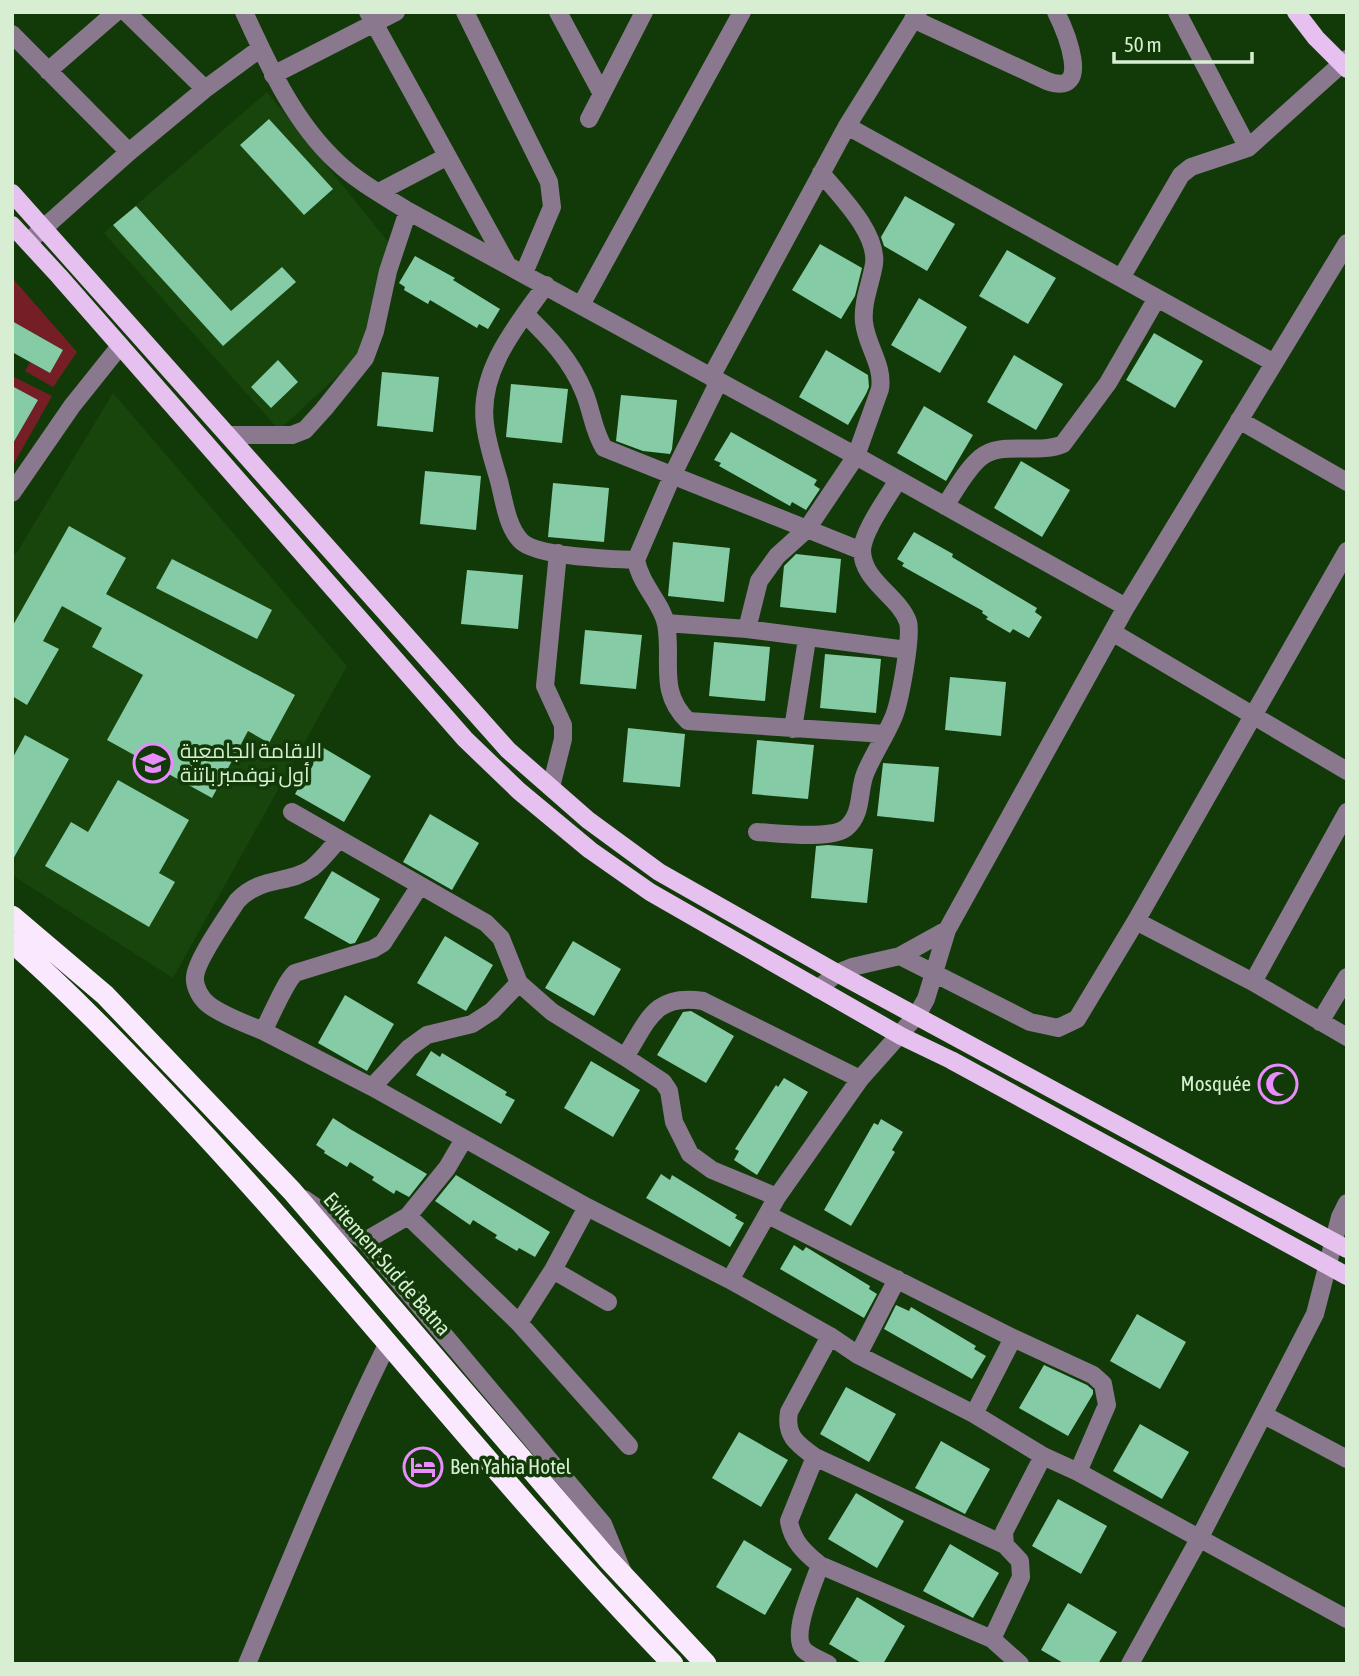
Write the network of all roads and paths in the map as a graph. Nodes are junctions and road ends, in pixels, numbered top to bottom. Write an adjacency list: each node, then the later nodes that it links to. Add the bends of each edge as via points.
1 (116, 12): 17 (street)
2 (126, 12): 19 (street)
3 (244, 12): 15 (street)
4 (396, 12): 13 (street)
5 (465, 12): 35 (street, via 549,182 552,207)
6 (558, 12): 20 (street)
7 (644, 12): 20 (street)
8 (742, 12): 39 (street)
9 (1056, 12): 12 (street, via 1065,29 1073,67 1073,76 1063,84 1047,81)
10 (1177, 12): 23 (street)
11 (1296, 12): 16 (main road)
12 (916, 16): 22 (street)
13 (371, 18): 18 (street); 25 (street)
14 (12, 34): 17 (street)
15 (261, 48): 18 (street); 19 (street)
16 (1345, 64): 23 (street)
17 (48, 71): 24 (street)
18 (273, 75): 27 (street, via 286,100 336,161)
19 (205, 89): 24 (street)
20 (602, 94): 21 (street)
21 (589, 119)
22 (847, 126): 26 (street); 36 (street)
23 (1248, 148): 36 (street, via 1191,167 1181,175)
24 (129, 152): 31 (street)
25 (446, 157): 27 (street); 34 (street)
26 (821, 173): 43 (street); 46 (street, via 867,232 875,261 864,325 881,379)
27 (379, 192): 29 (street)
28 (12, 193): 31 (main road)
29 (408, 211): 34 (street); 45 (street, via 365,358 305,430 292,435)
30 (12, 225): 32 (main road)
31 (44, 226): 32 (street); 45 (main road)
32 (28, 242): 41 (main road)
33 (1347, 243): 42 (street)
34 (507, 264): 35 (street)
35 (524, 273): 37 (street)
36 (1121, 278): 38 (street)
37 (546, 285): 39 (street); 40 (street)
38 (1157, 298): 42 (street); 51 (street, via 1108,383 1063,444 1052,449 987,452)
39 (581, 305): 43 (street)
40 (524, 314): 47 (street, via 570,363 604,448); 55 (street, via 486,384 485,424 514,529 521,541 533,548)
41 (121, 346): 50 (street); 83 (main road, via 465,739 519,791 650,892)
42 (1274, 363): 44 (street)
43 (715, 379): 46 (street); 47 (street)
44 (1239, 421): 49 (street); 57 (street)
45 (228, 435): 67 (main road, via 508,750)
46 (856, 456): 48 (street); 52 (street)
47 (673, 474): 52 (street); 56 (street)
48 (898, 480): 51 (street); 53 (street, via 867,533)
49 (1347, 482)
50 (15, 485)
51 (945, 506): 57 (street)
52 (807, 528): 53 (street); 59 (street, via 759,581)
53 (862, 551): 62 (street, via 877,584 902,610 910,632)
54 (1347, 551): 63 (street)
55 (558, 553): 56 (street); 67 (street, via 545,685 563,725 563,739)
56 (636, 560): 58 (street)
57 (1126, 607): 60 (street)
58 (666, 623): 59 (street); 64 (street, via 667,678 673,702 688,721)
59 (747, 629): 61 (street)
60 (1112, 632): 63 (street); 75 (street)
61 (807, 639): 62 (street); 64 (street)
62 (907, 650): 65 (street, via 897,705)
63 (1252, 716): 66 (street); 74 (street)
64 (793, 729): 65 (street)
65 (885, 734): 70 (street, via 864,777 856,817 844,830 823,834)
66 (1347, 771)
67 (551, 787): 78 (main road, via 659,872)
68 (292, 812): 71 (street)
69 (1347, 812): 81 (street)
70 (757, 832)
71 (339, 839): 72 (street); 86 (street, via 313,867 244,893 197,966 194,978 206,1003)
72 (419, 887): 82 (street, via 461,907 494,930); 86 (street, via 383,943 295,973)
73 (12, 916): 93 (highway, Evitement Sud de Batna, via 105,995)
74 (1136, 921): 79 (street, via 1077,1018 1065,1027 1030,1022); 81 (street)
75 (947, 930): 77 (street); 79 (street)
76 (12, 942): 110 (highway, via 88,1012 208,1138)
77 (900, 956): 78 (street); 79 (street)
78 (836, 973): 83 (street); 84 (main road)
79 (933, 975): 84 (street)
80 (1347, 977): 85 (street)
81 (1253, 982): 85 (street)
82 (519, 984): 89 (street, via 552,1012); 91 (street, via 492,1012 472,1024 427,1035)
83 (818, 989): 87 (main road)
84 (917, 1015): 87 (street); 100 (main road)
85 (1320, 1022): 88 (street)
86 (263, 1031): 91 (street)
87 (901, 1036): 90 (street); 101 (main road)
88 (1347, 1037)
89 (625, 1057): 90 (street, via 657,1009 674,999 689,999 703,1001); 94 (street, via 663,1082 674,1122 690,1154 712,1170)
90 (860, 1079): 94 (street)
91 (372, 1087): 92 (street)
92 (464, 1139): 96 (street); 98 (street)
93 (292, 1191): 99 (street); 122 (highway, Evitement Sud de Batna)
94 (777, 1197): 97 (street)
95 (1347, 1203): 100 (street, via 1340,1217)
96 (587, 1207): 102 (street); 105 (street)
97 (768, 1215): 104 (street); 105 (street)
98 (408, 1216): 99 (street); 107 (street)
99 (365, 1241): 122 (street, via 603,1524)
100 (1341, 1245): 101 (street)
101 (1329, 1267): 103 (main road); 113 (street, via 1315,1314)
102 (554, 1270): 106 (street); 107 (street)
103 (1347, 1276)
104 (897, 1279): 109 (street); 111 (street)
105 (730, 1280): 108 (street)
106 (608, 1302)
107 (519, 1323): 114 (street)
108 (831, 1336): 111 (street); 116 (street, via 789,1412 787,1424 797,1444)
109 (1013, 1338): 112 (street); 118 (street, via 1103,1384 1107,1405)
110 (388, 1343): 126 (street, via 313,1505); 127 (highway, via 567,1551)
111 (858, 1355): 112 (street)
112 (974, 1414): 115 (street)
113 (1264, 1415): 117 (street); 119 (street)
114 (629, 1446)
115 (1043, 1456): 118 (street); 120 (street, via 1004,1532)
116 (815, 1457): 120 (street); 121 (street, via 789,1521 802,1550)
117 (1347, 1459)
118 (1078, 1472): 119 (street)
119 (1199, 1539): 123 (street); 125 (street)
120 (1005, 1545): 124 (street, via 1020,1561 1021,1577)
121 (820, 1565): 124 (street); 129 (street, via 798,1630 804,1650)
122 (624, 1577): 128 (highway, Evitement Sud de Batna)
123 (1347, 1619)
124 (992, 1639): 130 (street)
125 (1131, 1663)
126 (247, 1664)
127 (673, 1664)
128 (706, 1664)
129 (828, 1664)
130 (1020, 1664)

